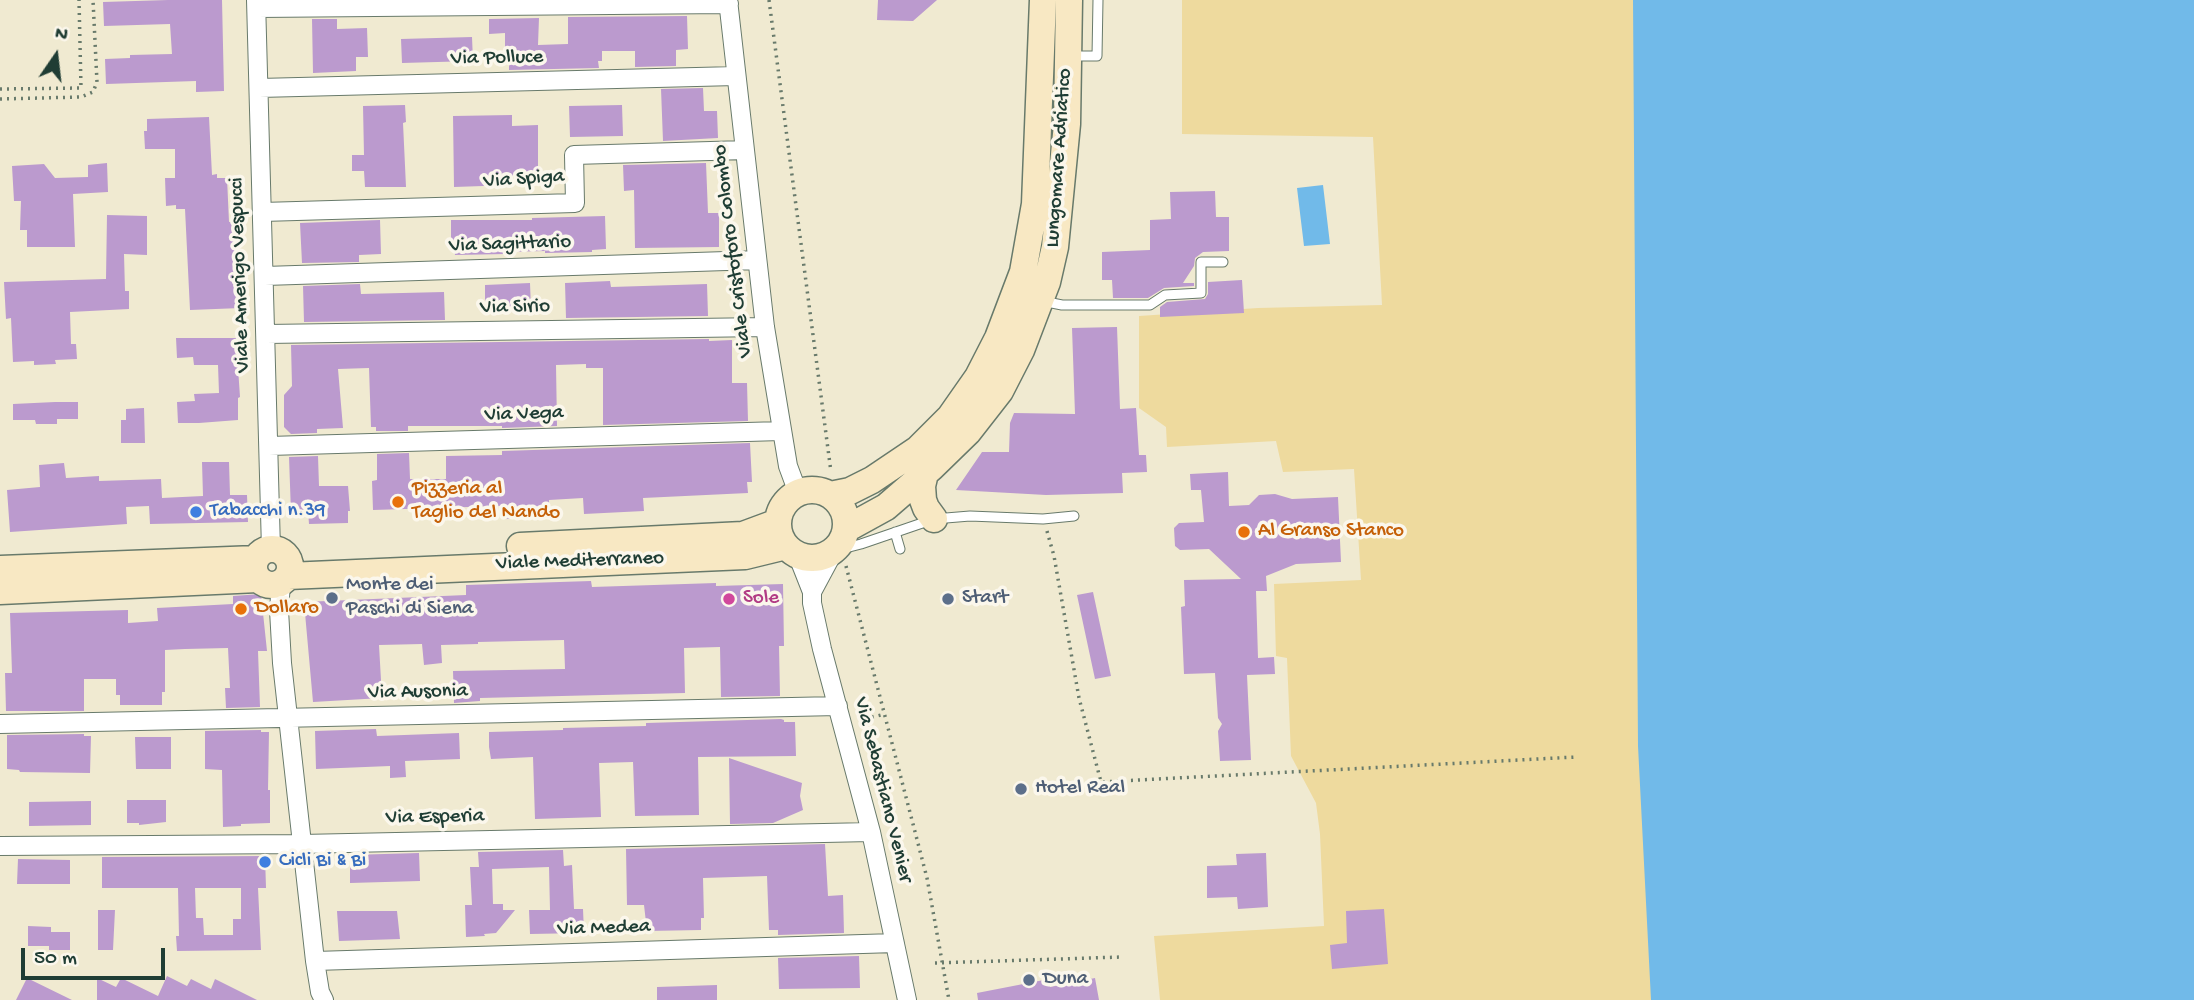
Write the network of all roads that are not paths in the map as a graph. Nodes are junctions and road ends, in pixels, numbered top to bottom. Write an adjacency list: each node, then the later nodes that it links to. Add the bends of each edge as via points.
1 (1043, 0): 21 (street, Lungomare Adriatico, via 1035,204 1023,272 998,338 950,417 918,449 872,480)
2 (1069, 0): 6 (street, Lungomare Adriatico)
3 (1098, 0): 6 (lane, via 1097,56)
4 (729, 2): 5 (street); 7 (street, Viale Cristoforo Colombo)
5 (257, 4): 8 (street, Viale Amerigo Vespucci)
6 (1068, 56): 14 (street, Lungomare Adriatico, via 1060,209)
7 (736, 76): 8 (street, Via Polluce); 9 (street, Viale Cristoforo Colombo)
8 (259, 88): 10 (street, Viale Amerigo Vespucci)
9 (745, 150): 10 (street, Via Spiga, via 574,155 575,203); 11 (street, Viale Cristoforo Colombo)
10 (262, 212): 13 (street, Viale Amerigo Vespucci)
11 (757, 260): 13 (street, Via Sagittario); 15 (street, Viale Cristoforo Colombo)
12 (1223, 262): 14 (lane, via 1201,262 1201,293 1165,295 1150,305)
13 (265, 276): 16 (street, Viale Amerigo Vespucci)
14 (1041, 301): 19 (street, Lungomare Adriatico, via 1000,391 968,432)
15 (765, 327): 16 (street, Via Sirio); 17 (street, Viale Cristoforo Colombo)
16 (266, 334): 18 (street, Viale Amerigo Vespucci)
17 (781, 431): 18 (street, Via Vega); 20 (street, Viale Cristoforo Colombo)
18 (268, 446): 29 (street, Viale Amerigo Vespucci)
19 (926, 473): 23 (street, via 923,500); 25 (street, Lungomare Adriatico)
20 (798, 493): 21 (street, via 808,490); 26 (street, via 784,505)
21 (830, 495): 25 (street, via 846,519)
22 (1074, 516): 23 (lane)
23 (933, 519): 24 (lane)
24 (895, 532): 25 (lane); 27 (lane)
25 (840, 540): 26 (street, via 816,558 806,558); 31 (street)
26 (787, 541): 29 (street, Viale Mediterraneo, via 743,535); 31 (street, Via Sebastiano Venier)
27 (900, 550)
28 (0, 569): 29 (street, Viale Mediterraneo)
29 (274, 575): 30 (street, Viale Mediterraneo); 33 (street, Viale Amerigo Vespucci)
30 (0, 591)
31 (811, 592): 32 (street, Via Sebastiano Venier)
32 (838, 706): 33 (street, Via Ausonia); 35 (street, Via Sebastiano Venier)
33 (288, 719): 34 (street, Via Ausonia); 36 (street, Viale Amerigo Vespucci)
34 (0, 724)
35 (871, 832): 36 (street, Via Esperia); 38 (street, Via Sebastiano Venier)
36 (301, 844): 37 (street, Via Esperia); 39 (street, Viale Amerigo Vespucci)
37 (0, 846)
38 (895, 943): 39 (street, Via Medea); 41 (street, Via Sebastiano Venier)
39 (315, 961): 40 (street, Viale Amerigo Vespucci)
40 (324, 1000)
41 (907, 1000)

